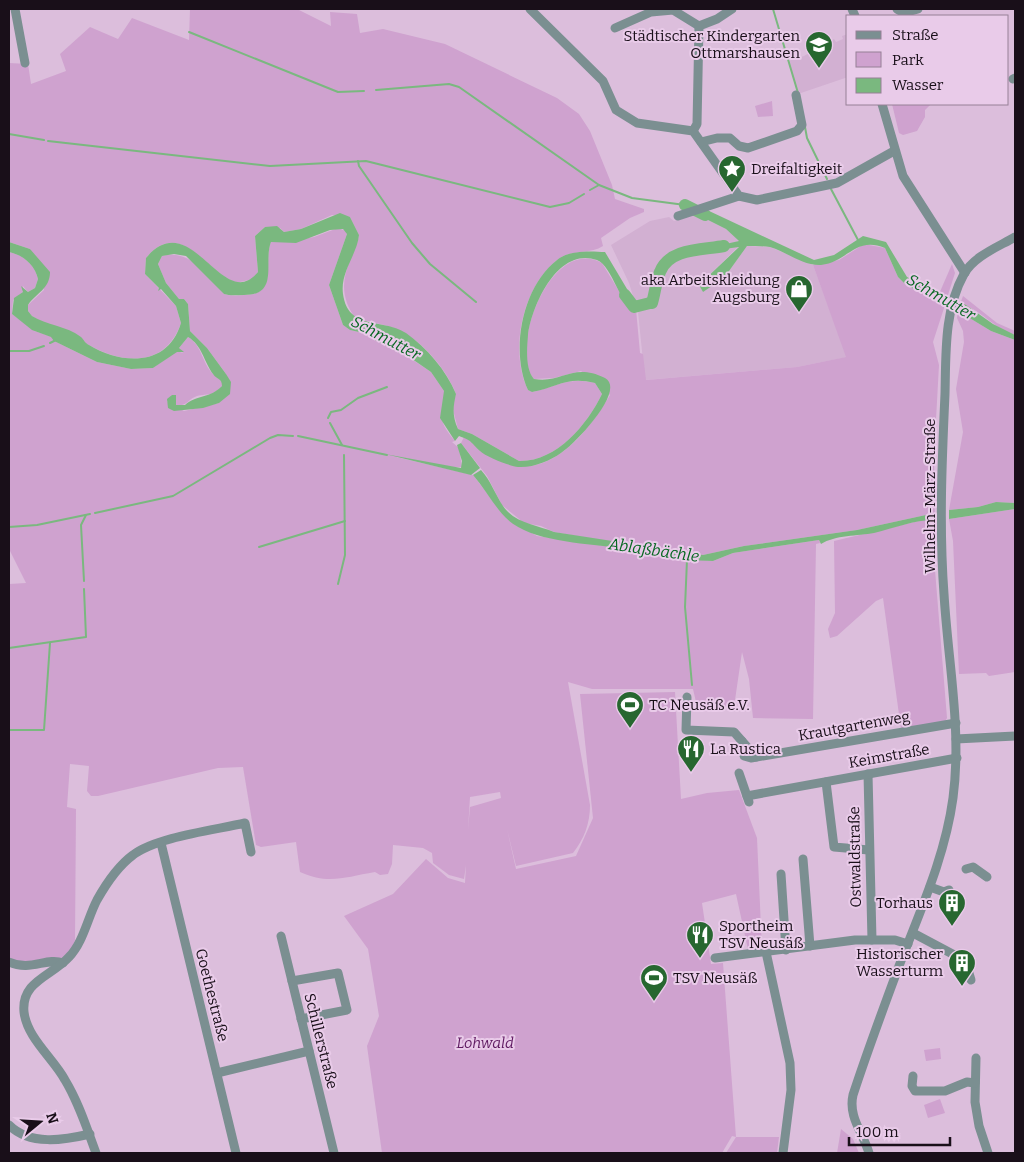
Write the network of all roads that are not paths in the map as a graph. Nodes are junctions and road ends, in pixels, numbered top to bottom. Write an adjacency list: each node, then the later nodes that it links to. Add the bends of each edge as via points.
1 (15, 9): 8 (street)
2 (530, 9): 11 (street, via 603,81 616,110 637,123)
3 (732, 9): 6 (street)
4 (897, 9): 5 (street, via 904,13)
5 (918, 9)
6 (699, 26): 7 (street, via 673,10 651,12); 11 (street, via 697,124)
7 (615, 28)
8 (25, 63)
9 (796, 95): 12 (street, via 802,126 797,131 748,148 739,146 730,138)
10 (882, 105): 13 (street)
11 (693, 131): 12 (street)
12 (701, 142): 14 (street)
13 (894, 151): 14 (street, via 837,183 757,200); 17 (street, via 911,191)
14 (739, 196): 15 (street)
15 (683, 214)
16 (1015, 237): 17 (street, via 982,256)
17 (965, 273): 19 (street, Wilhelm-März-Straße, via 956,294 947,342 941,530)
18 (687, 697): 19 (street, Krautgartenweg, via 686,730 737,734 756,757)
19 (956, 723): 21 (street, Wilhelm-März-Straße)
20 (1015, 736): 21 (street)
21 (956, 739): 22 (street, Wilhelm-März-Straße)
22 (956, 758): 24 (street, Keimstraße); 33 (street, Wilhelm-März-Straße, via 948,827)
23 (739, 773): 25 (street, Keimstraße, via 748,799)
24 (868, 774): 25 (street, Keimstraße); 27 (street, Ostwaldstraße)
25 (826, 782): 27 (street, via 834,848)
26 (161, 842): 28 (street, via 245,823); 44 (street, via 132,856 116,873 95,904 76,948); 50 (street, Goethestraße)
27 (869, 850): 37 (street, Ostwaldstraße)
28 (251, 852)
29 (803, 859): 39 (street)
30 (966, 869): 32 (street, via 973,867)
31 (781, 874): 40 (street)
32 (987, 877)
33 (930, 887): 34 (street, via 944,892); 35 (street, Wilhelm-März-Straße)
34 (949, 890)
35 (913, 932): 38 (street, Wilhelm-März-Straße); 45 (street, via 960,958 966,963)
36 (281, 936): 46 (street, Schillerstraße)
37 (872, 940): 38 (street, via 895,940); 39 (street)
38 (908, 944): 59 (street, Wilhelm-März-Straße, via 851,1103 853,1118)
39 (810, 946): 40 (street)
40 (786, 950): 41 (street)
41 (766, 952): 42 (street); 58 (street, via 790,1064 791,1090)
42 (715, 958)
43 (9, 962): 44 (street, via 22,967 57,961)
44 (63, 963): 54 (street, via 30,987 25,998 25,1016 34,1037 66,1081)
45 (971, 980)
46 (292, 981): 47 (street, Schillerstraße); 47 (street, via 338,973 347,1010)
47 (301, 1019): 48 (street, Schillerstraße)
48 (309, 1050): 50 (street); 57 (street, Schillerstraße)
49 (976, 1058): 52 (street)
50 (217, 1073): 56 (street, Goethestraße)
51 (912, 1076): 52 (street, via 915,1091 944,1091 967,1082)
52 (975, 1083): 60 (street, via 979,1126)
53 (9, 1125): 54 (street, via 23,1134 41,1139)
54 (90, 1134): 55 (street)
55 (96, 1153)
56 (236, 1153)
57 (334, 1153)
58 (783, 1153)
59 (869, 1153)
60 (988, 1153)

